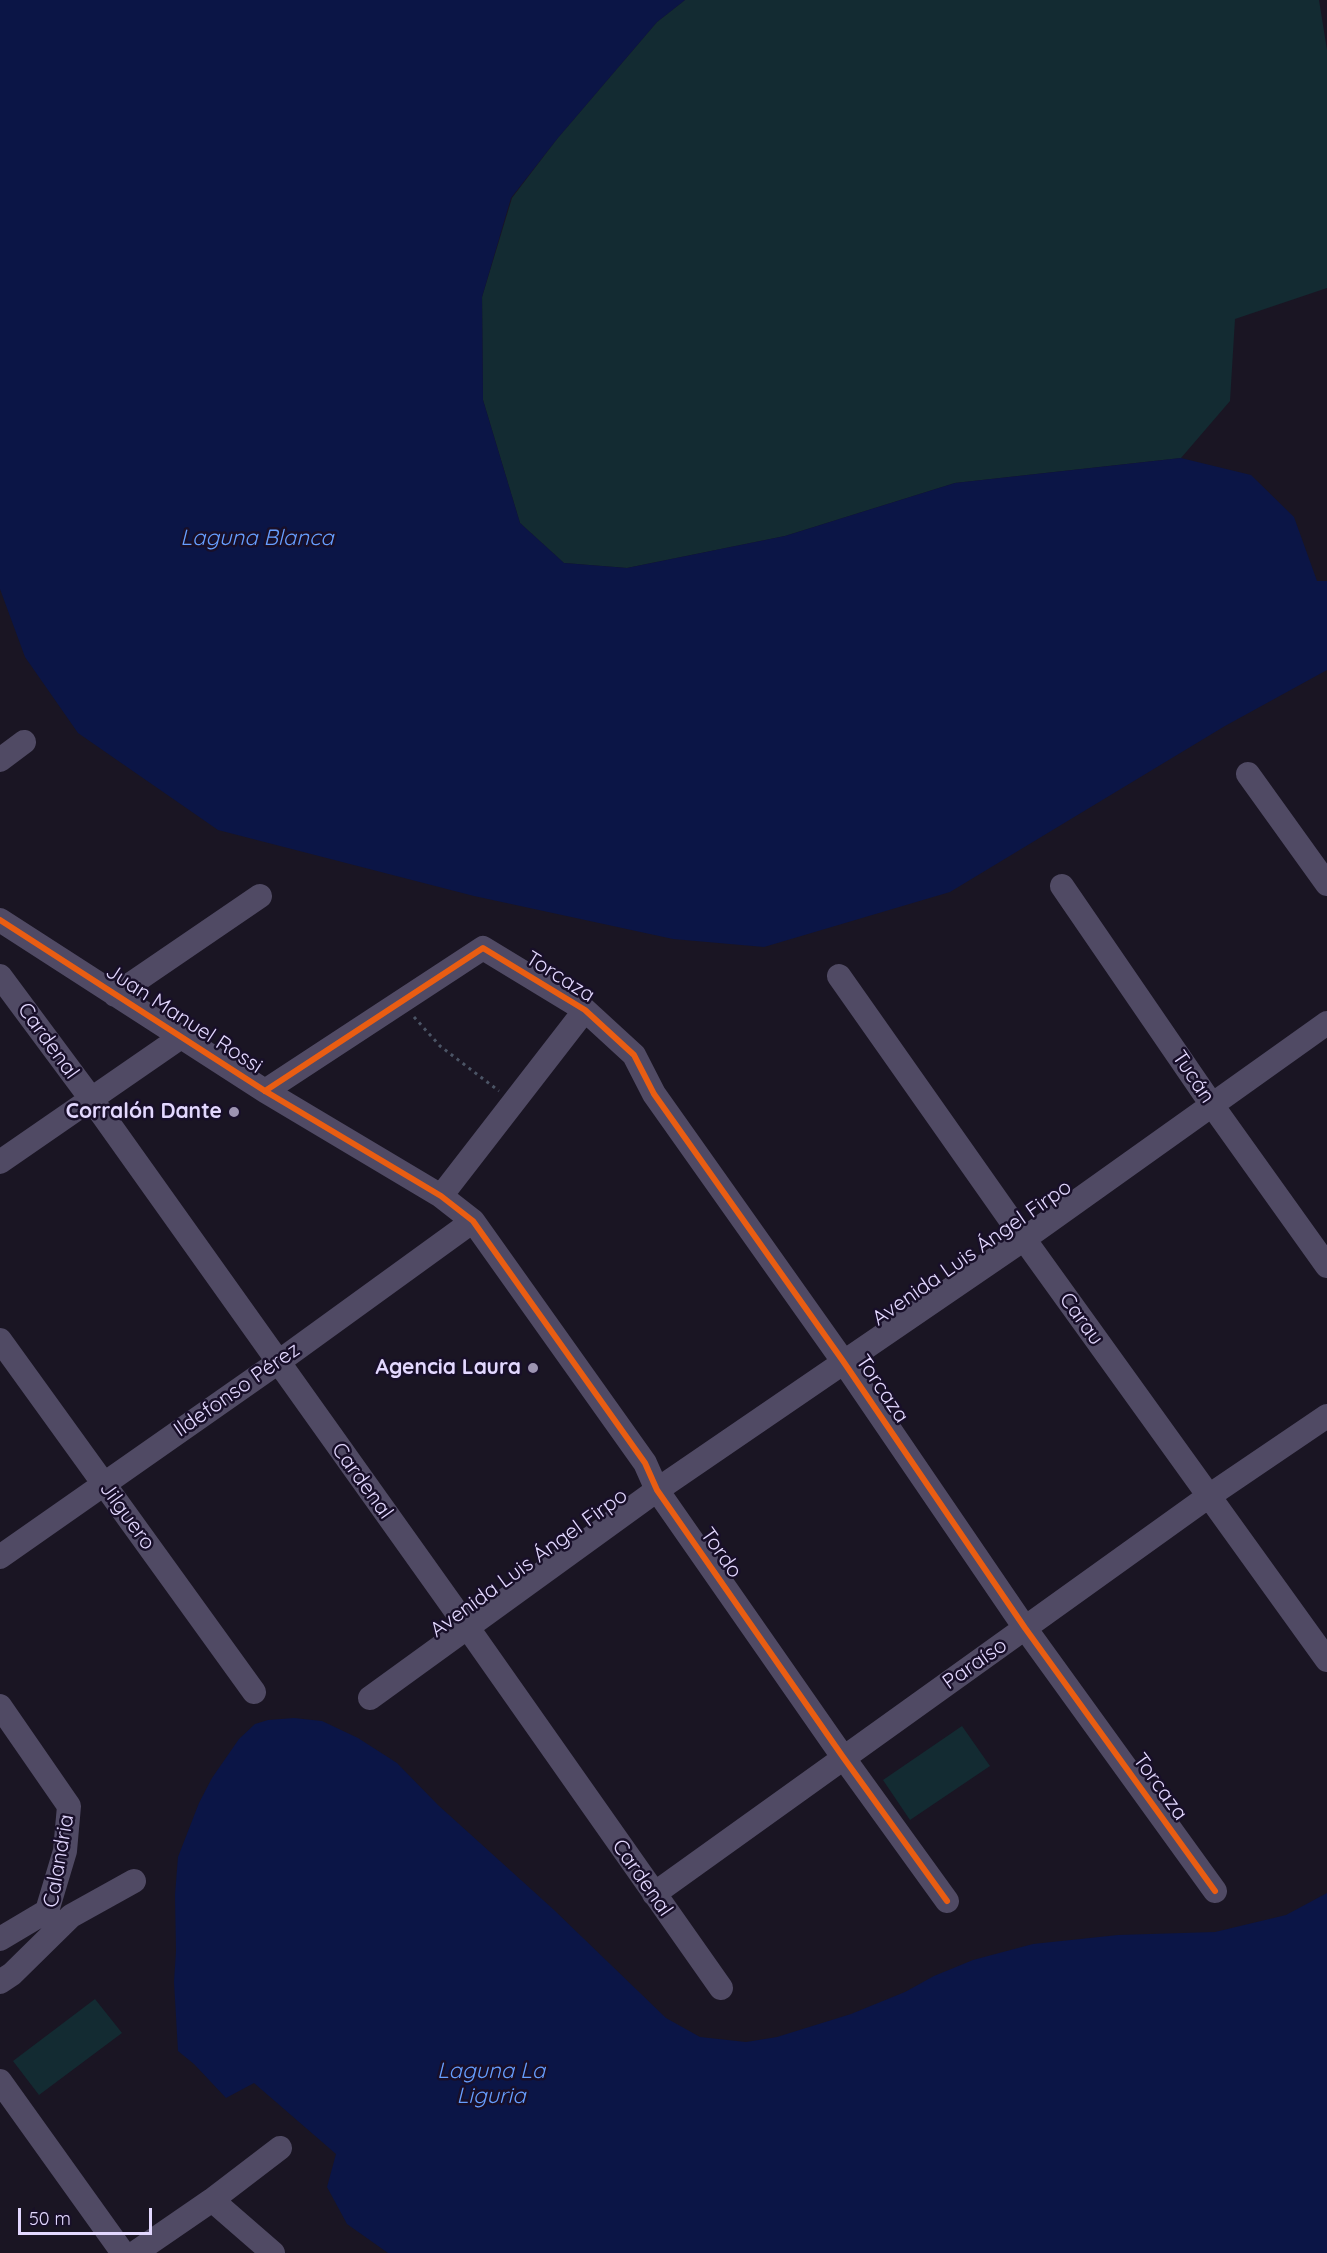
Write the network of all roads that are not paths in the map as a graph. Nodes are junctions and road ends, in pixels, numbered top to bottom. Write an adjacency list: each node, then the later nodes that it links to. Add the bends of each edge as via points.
1 (24, 742): 2 (street)
2 (0, 760)
3 (1248, 774): 4 (street)
4 (1327, 884)
5 (1062, 886): 16 (street, Tucán)
6 (260, 896): 10 (street)
7 (0, 920): 10 (street, Juan Manuel Rossi)
8 (0, 976): 15 (street, Cardenal)
9 (839, 976): 20 (street, Carau)
10 (116, 995): 13 (street, Juan Manuel Rossi)
11 (585, 1010): 14 (street, Torcaza, via 483,948); 18 (street); 23 (street, Torcaza, via 634,1055 654,1094)
12 (1327, 1023): 16 (street, Avenida Luis Ángel Firpo)
13 (181, 1037): 14 (street, Juan Manuel Rossi); 15 (street)
14 (265, 1091): 18 (street, Juan Manuel Rossi)
15 (92, 1100): 17 (street); 24 (street, Cardenal)
16 (1212, 1105): 20 (street, Avenida Luis Ángel Firpo); 21 (street, Tucán)
17 (0, 1162)
18 (441, 1196): 19 (street, Juan Manuel Rossi)
19 (472, 1221): 24 (street, Ildefonso Pérez); 27 (street, Tordo, via 645,1463)
20 (1024, 1239): 23 (street, Avenida Luis Ángel Firpo); 28 (street, Carau)
21 (1327, 1266)
22 (0, 1340): 26 (street, Jilguero)
23 (843, 1361): 27 (street, Avenida Luis Ángel Firpo); 31 (street, Torcaza)
24 (277, 1363): 26 (street, Ildefonso Pérez); 30 (street, Cardenal)
25 (1327, 1416): 28 (street, Paraíso)
26 (104, 1484): 29 (street, Ildefonso Pérez); 33 (street, Jilguero)
27 (657, 1490): 30 (street, Avenida Luis Ángel Firpo); 36 (street, Tordo)
28 (1209, 1496): 31 (street, Paraíso); 32 (street, Carau)
29 (0, 1557)
30 (468, 1628): 34 (street, Avenida Luis Ángel Firpo); 39 (street, Cardenal)
31 (1025, 1628): 36 (street, Paraíso); 38 (street, Torcaza)
32 (1327, 1660)
33 (254, 1692)
34 (370, 1698)
35 (0, 1706): 41 (street, Calandria, via 69,1806 65,1851)
36 (843, 1757): 39 (street, Paraíso); 40 (street, Tordo)
37 (134, 1881): 41 (street, via 71,1916)
38 (1215, 1891)
39 (654, 1894): 44 (street, Cardenal)
40 (947, 1901)
41 (51, 1920): 42 (street); 43 (street, via 12,1974)
42 (0, 1939)
43 (0, 1982)
44 (721, 1988)
45 (0, 2081): 48 (street)
46 (280, 2148): 47 (street)
47 (212, 2200): 49 (street); 50 (street)
48 (123, 2253)
49 (135, 2253)
50 (273, 2253)

